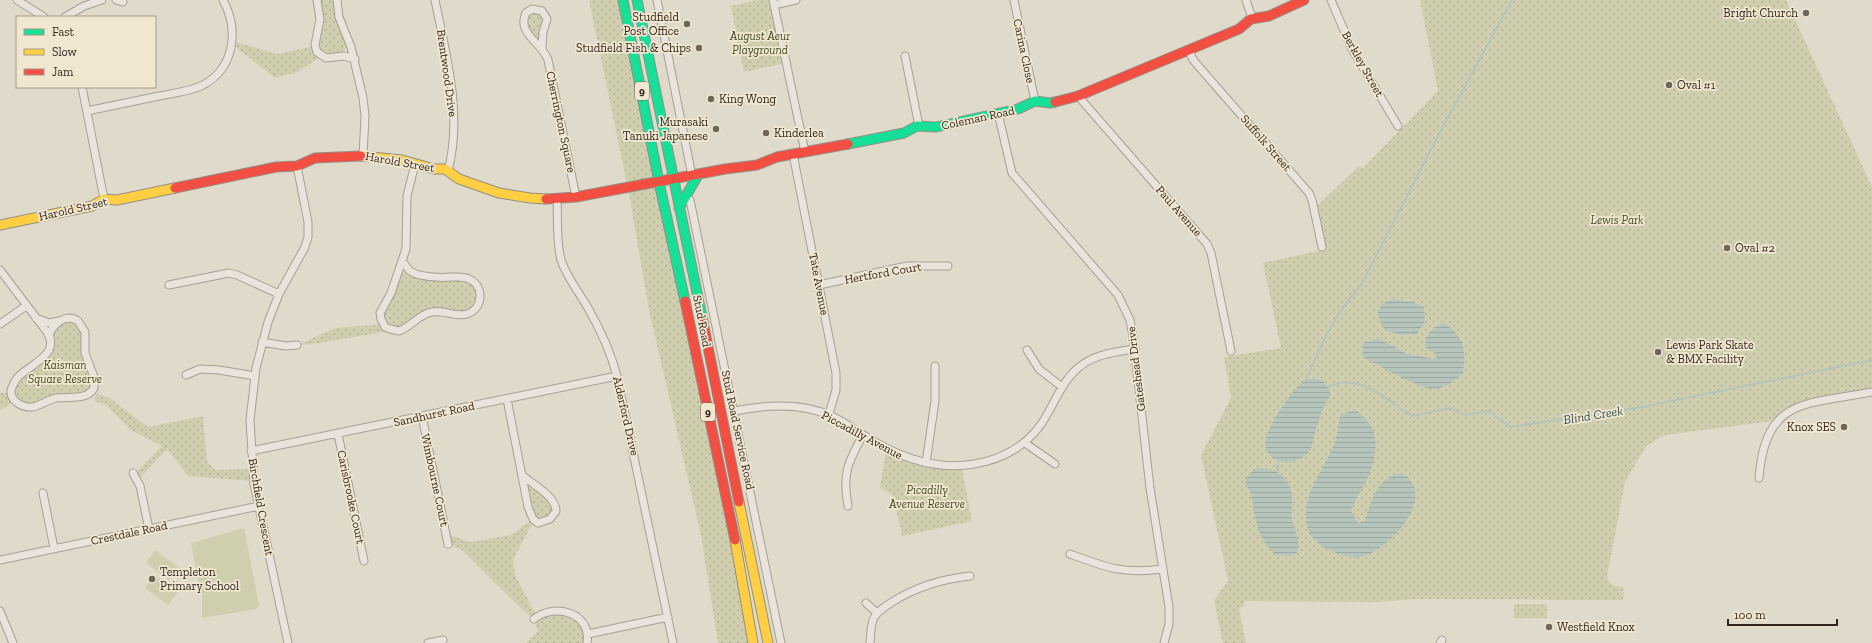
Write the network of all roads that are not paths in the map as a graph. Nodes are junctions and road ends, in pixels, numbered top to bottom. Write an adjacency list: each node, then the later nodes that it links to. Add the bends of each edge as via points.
1 (17, 0): 16 (street)
2 (102, 0): 17 (street)
3 (223, 0): 28 (street, via 232,22 233,38 228,60 211,79 186,91)
4 (317, 0): 22 (street, via 320,20 316,49 324,57)
5 (337, 0): 19 (street, via 338,17)
6 (435, 0): 37 (street, Brentwood Drive, via 453,106 454,144)
7 (623, 0): 40 (street, Stud Road / 9)
8 (637, 0): 39 (street, Stud Road / 9)
9 (657, 0): 38 (street)
10 (796, 0): 15 (street)
11 (1014, 0): 27 (street, Carina Close)
12 (1246, 0): 18 (street)
13 (1304, 0): 18 (street, Coleman Road, via 1269,16)
14 (1331, 0): 31 (street, Berkley Street, via 1352,48)
15 (773, 2): 32 (street)
16 (42, 16)
17 (67, 16)
18 (1252, 18): 21 (street, Coleman Road, via 1239,28)
19 (350, 43): 22 (street); 24 (street)
20 (542, 47): 20 (street, Cherrington Square, via 531,38 525,28 525,17 532,9 542,12 547,19); 41 (street, Cherrington Square, via 548,60)
21 (1188, 50): 26 (street, Coleman Road); 49 (street, Suffolk Street, via 1194,61 1309,193)
22 (339, 56): 24 (street)
23 (905, 56): 30 (street)
24 (355, 59): 34 (street, via 365,107)
25 (82, 88): 28 (street)
26 (1078, 96): 27 (street, Coleman Road, via 1050,103); 67 (street, Paul Avenue, via 1207,244)
27 (1035, 102): 29 (street, Coleman Road, via 1022,108)
28 (87, 111): 42 (street)
29 (998, 113): 30 (street, Coleman Road, via 936,127); 65 (street, Gateshead Drive, via 1012,173 1118,295 1130,320)
30 (919, 126): 32 (street, Coleman Road, via 907,132)
31 (1398, 126)
32 (805, 152): 33 (street, Coleman Road)
33 (793, 154): 38 (street, Coleman Road, via 757,165); 56 (street, Tate Avenue)
34 (363, 156): 35 (street, Harold Street); 36 (street, Harold Street, via 315,158)
35 (415, 164): 37 (street, Harold Street); 50 (street, via 407,196 407,240)
36 (297, 166): 42 (street, Harold Street, via 276,167 130,198); 57 (street, Birchfield Crescent, via 308,222 308,237)
37 (448, 171): 43 (street, Harold Street, via 459,179 493,191 530,198)
38 (695, 175): 39 (street, Coleman Road); 45 (street)
39 (674, 179): 40 (street, Coleman Road); 45 (street, Stud Road / 9)
40 (659, 182): 41 (street, Harold Street); 110 (street, Stud Road / 9, via 725,490)
41 (576, 197): 43 (street, Harold Street)
42 (104, 199): 48 (street, Harold Street, via 92,206)
43 (557, 199): 71 (street, Alderford Drive, via 562,262 598,327)
44 (690, 200): 46 (street, Stud Road Service Road)
45 (680, 208): 47 (street, Stud Road / 9)
46 (694, 217): 47 (street); 75 (street, Stud Road Service Road)
47 (682, 220): 111 (street, Stud Road / 9)
48 (0, 225)
49 (1322, 247)
50 (402, 261): 53 (street); 54 (street)
51 (948, 266): 56 (street, Hertford Court, via 907,266)
52 (0, 270): 58 (street)
53 (411, 272): 54 (street); 54 (street, via 434,277 469,278 478,287 479,303 465,315 444,311 433,312 420,317 403,330 390,329 383,324 380,313)
54 (395, 277)
55 (169, 285): 57 (street, via 229,273)
56 (819, 285): 76 (street, Tate Avenue, via 836,373 836,390)
57 (280, 294): 63 (street, Birchfield Crescent)
58 (26, 306): 59 (street); 61 (street)
59 (34, 317): 60 (street, via 46,322); 62 (street)
60 (59, 321): 62 (street, via 52,327); 62 (street, via 74,319 83,328 85,353 94,380 93,390 84,396 58,398 33,406 21,405 13,399 11,390 19,376 47,354 50,346)
61 (0, 324)
62 (49, 336)
63 (262, 342): 64 (street); 70 (street, Birchfield Crescent)
64 (297, 345)
65 (1135, 349): 72 (street, Piccadilly Avenue, via 1109,353 1091,360 1078,368); 96 (street, Gateshead Drive, via 1150,488)
66 (1026, 350): 72 (street, via 1040,369)
67 (1231, 351)
68 (935, 366): 82 (street, via 935,401)
69 (186, 375): 70 (street, via 200,369)
70 (255, 376): 81 (street, Birchfield Crescent, via 250,407)
71 (617, 376): 74 (street, Sandhurst Road); 101 (street, Alderford Drive)
72 (1062, 387): 80 (street, Piccadilly Avenue, via 1048,415)
73 (1872, 392): 86 (street, via 1808,403 1784,416 1764,442)
74 (507, 399): 77 (street, Sandhurst Road); 85 (street)
75 (734, 411): 76 (street, Piccadilly Avenue, via 777,406); 112 (street, Stud Road Service Road)
76 (829, 414): 79 (street, Piccadilly Avenue)
77 (422, 416): 78 (street, Sandhurst Road); 91 (street, Wimbourne Court)
78 (338, 434): 81 (street, Sandhurst Road); 95 (street, Carisbrooke Court)
79 (863, 435): 82 (street, Piccadilly Avenue, via 895,453); 89 (street, via 846,474 844,488)
80 (1025, 443): 82 (street, Piccadilly Avenue, via 1004,455 983,462 954,466); 83 (street)
81 (251, 451): 88 (street, Birchfield Crescent)
82 (926, 463)
83 (1056, 464)
84 (133, 473): 90 (street, via 140,486)
85 (522, 475): 85 (street, via 553,503 556,512 550,519 540,523 532,520)
86 (1759, 478)
87 (43, 493): 92 (street)
88 (259, 506): 90 (street, Crestdale Road); 106 (street, Birchfield Crescent)
89 (848, 506)
90 (149, 529): 92 (street, Crestdale Road)
91 (448, 544)
92 (54, 548): 94 (street, Crestdale Road)
93 (1070, 554): 96 (street, via 1116,570 1139,572)
94 (0, 560)
95 (364, 561)
96 (1163, 569): 114 (street, Gateshead Drive, via 1169,613)
97 (970, 576): 100 (street, via 943,580 921,587)
98 (866, 604): 100 (street)
99 (0, 611): 105 (street)
100 (877, 613): 113 (street, via 872,621)
101 (668, 617): 103 (street); 109 (street, Alderford Drive)
102 (534, 619): 103 (street, via 548,611 563,610 576,617)
103 (588, 634): 108 (street)
104 (443, 640): 107 (street)
105 (13, 643)
106 (288, 643)
107 (428, 643)
108 (587, 643)
109 (673, 643)
110 (753, 643)
111 (768, 643)
112 (781, 643)
113 (870, 643)
114 (1164, 643)

